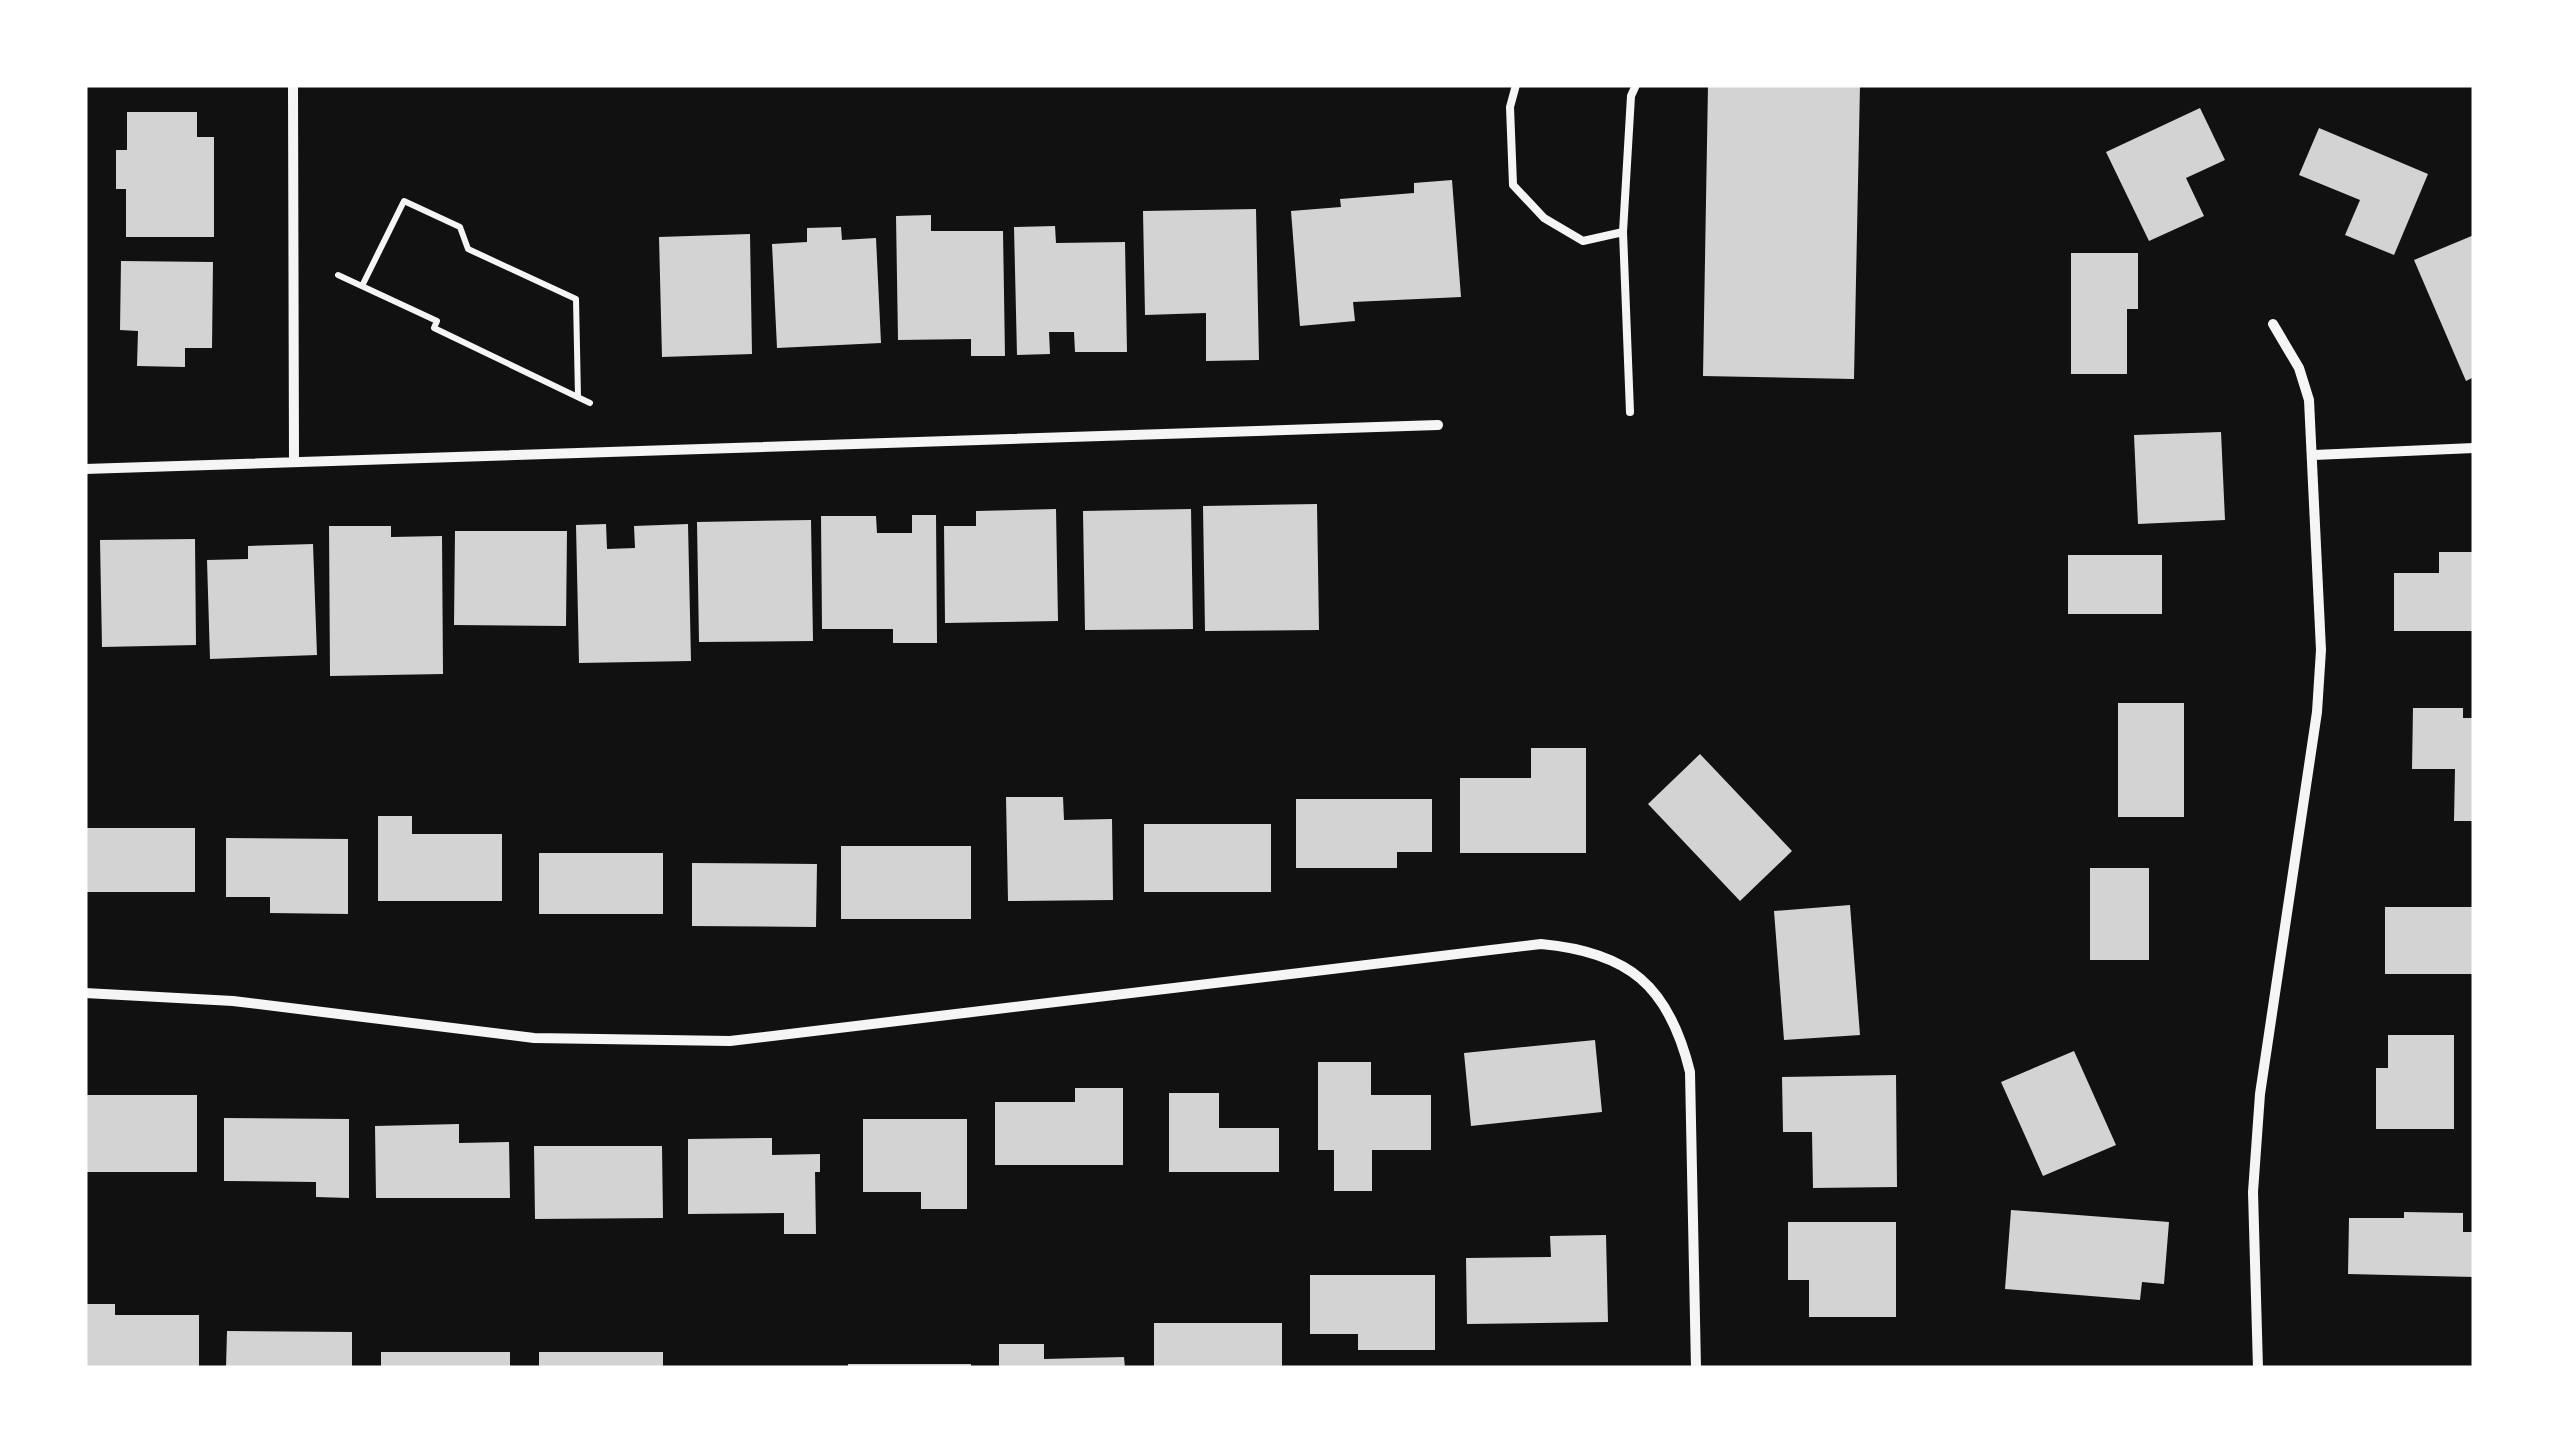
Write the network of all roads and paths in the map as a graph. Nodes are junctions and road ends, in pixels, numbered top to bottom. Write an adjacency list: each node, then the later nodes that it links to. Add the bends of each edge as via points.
1 (294, 85): 14 (street)
2 (1516, 85): 4 (lane, via 1510,107 1513,185 1544,218 1584,241)
3 (1636, 85): 4 (lane)
4 (1623, 232): 10 (lane)
5 (338, 275): 6 (path)
6 (362, 286): 8 (path); 8 (path, via 404,201 460,227 468,249 576,299)
7 (2273, 324): 13 (street, via 2304,384)
8 (578, 397): 9 (path)
9 (590, 403)
10 (1630, 412)
11 (1438, 425): 14 (street)
12 (2474, 448): 13 (street)
13 (2314, 455): 18 (street, via 2320,665 2260,1094 2253,1192)
14 (294, 462): 15 (street)
15 (85, 469)
16 (85, 992): 17 (street, via 233,1001 534,1038 730,1041 1541,944 1584,948 1624,964 1657,993 1680,1030 1690,1072)
17 (1696, 1368)
18 (2258, 1368)

